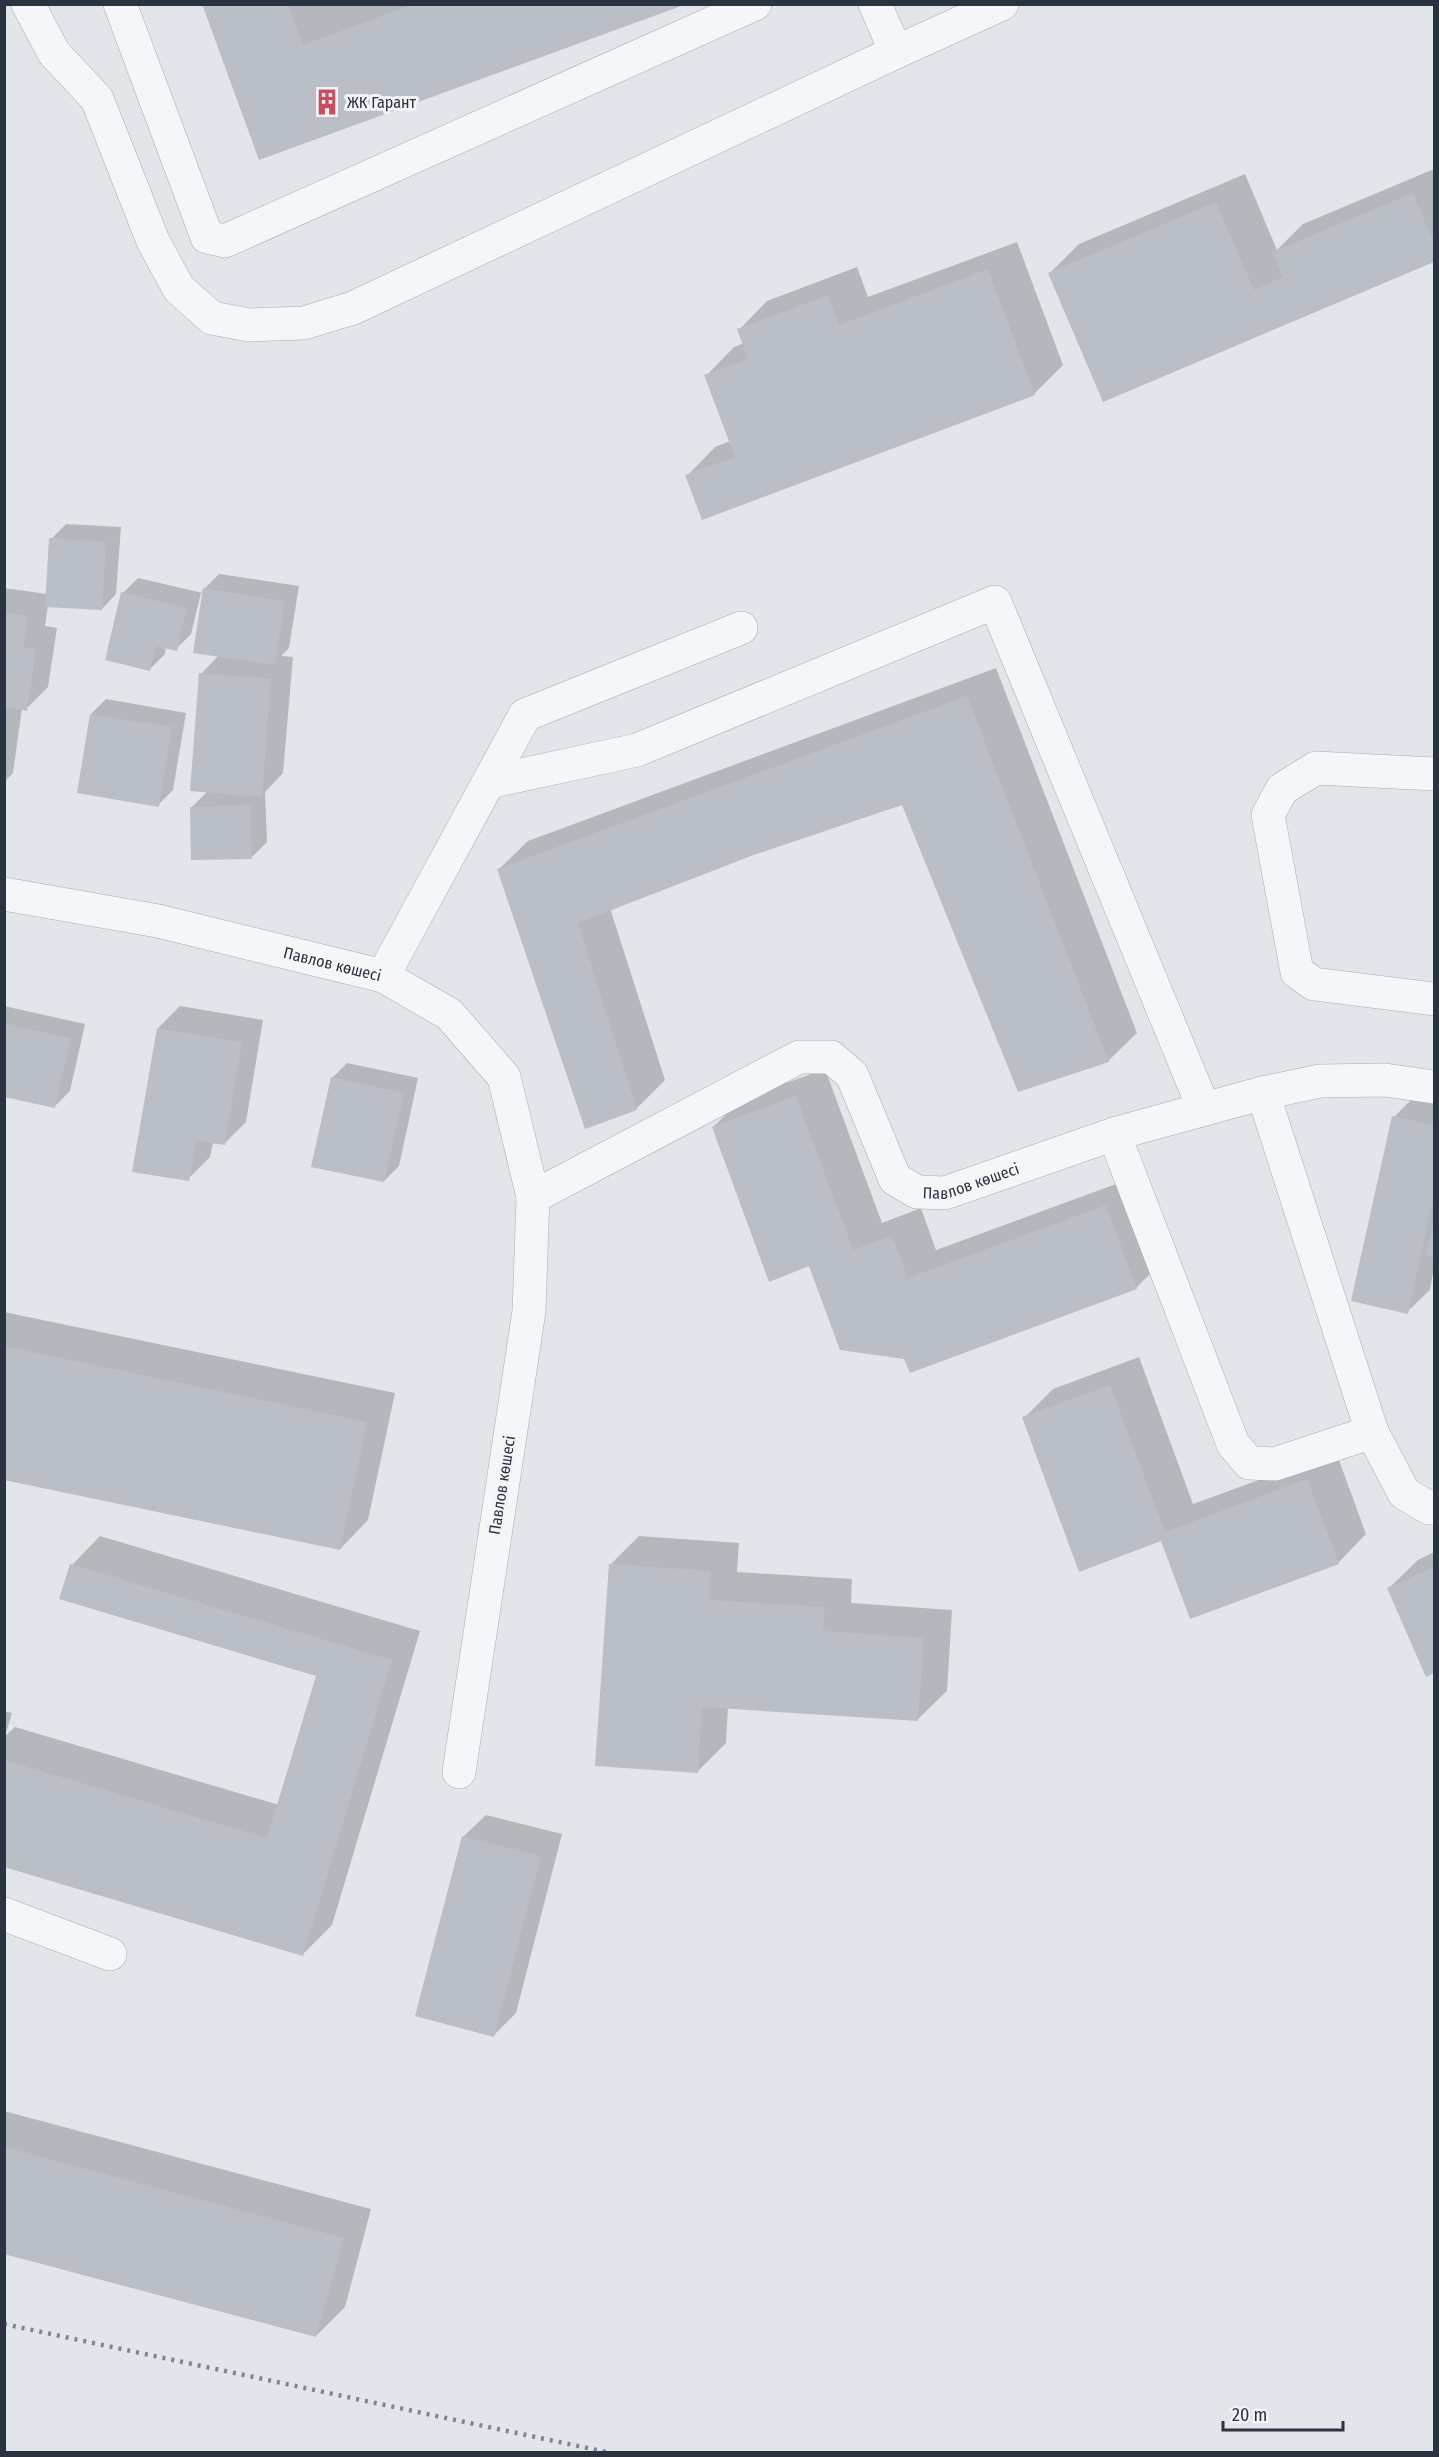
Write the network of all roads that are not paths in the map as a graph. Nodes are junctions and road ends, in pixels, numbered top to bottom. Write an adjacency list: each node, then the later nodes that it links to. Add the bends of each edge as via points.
1 (28, 4): 6 (street, via 54,53 97,99 153,241 178,289 212,318 249,325 304,323 353,308)
2 (120, 4): 3 (street, via 207,237 225,241)
3 (755, 4)
4 (875, 4): 6 (street)
5 (1002, 4): 6 (street)
6 (896, 51)
7 (741, 628): 9 (street, via 525,715)
8 (1434, 774): 12 (street, via 1316,768 1282,789 1268,815 1297,972 1314,984)
9 (489, 782): 11 (street); 15 (street, via 637,750 995,602)
10 (4, 894): 11 (street, Павлов көшесі, via 158,921)
11 (383, 976): 17 (street, Павлов көшесі, via 449,1014 504,1077)
12 (1434, 999)
13 (1434, 1086): 14 (street, Павлов көшесі, via 1385,1080 1320,1081)
14 (1263, 1093): 15 (street, Павлов көшесі); 18 (street)
15 (1204, 1109): 16 (street, Павлов көшесі)
16 (1114, 1134): 17 (street, Павлов көшесі, via 945,1193 916,1192 895,1179 852,1075 831,1058 799,1057); 18 (street, via 1233,1444 1249,1463 1275,1464)
17 (534, 1197): 20 (street, Павлов көшесі, via 529,1311)
18 (1372, 1432): 19 (street, via 1404,1493)
19 (1434, 1508)
20 (459, 1772)
21 (4, 1914): 22 (street)
22 (110, 1954)

